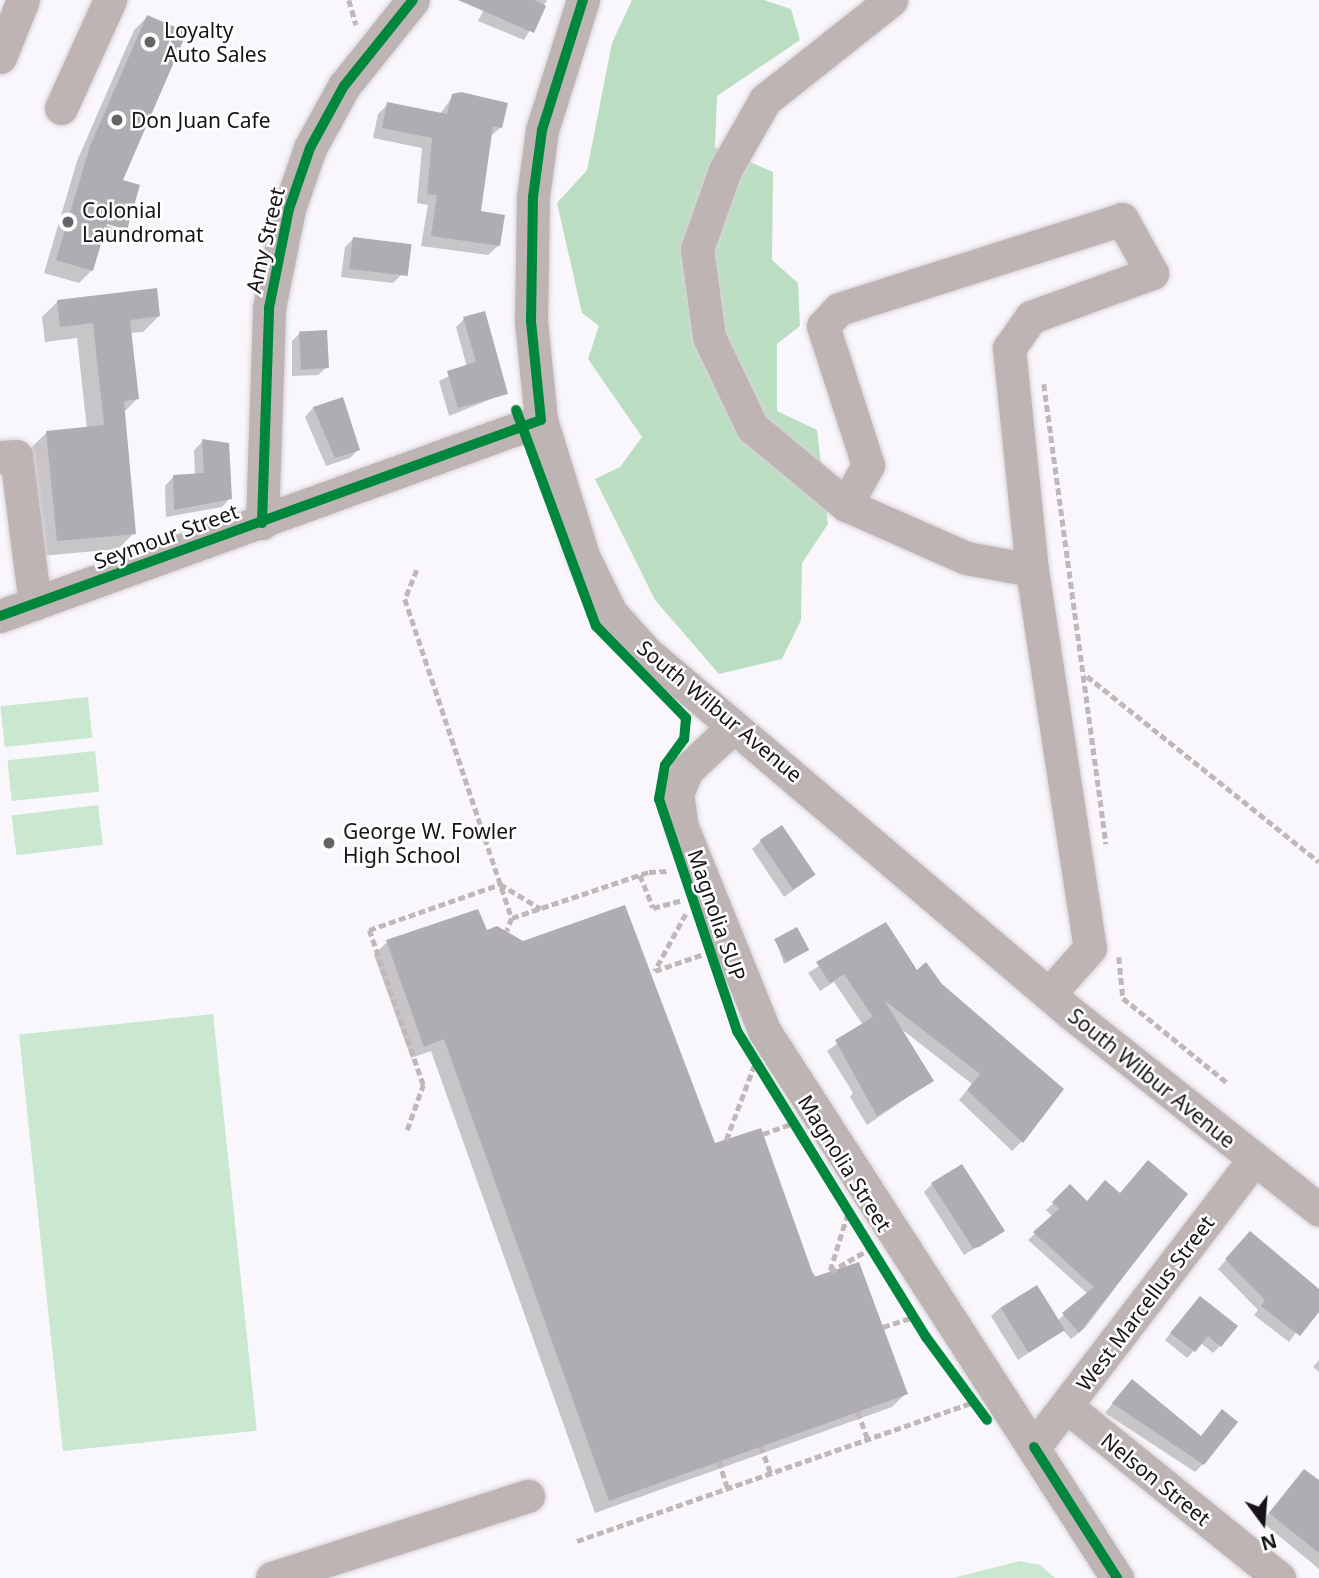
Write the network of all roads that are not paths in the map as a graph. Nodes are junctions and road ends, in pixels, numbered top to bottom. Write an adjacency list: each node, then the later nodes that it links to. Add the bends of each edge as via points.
1 (23, 0): 6 (street)
2 (110, 0): 7 (street)
3 (413, 0): 11 (street, Amy Street, via 344,86 310,148 289,209 269,308)
4 (583, 0): 8 (street, South Wilbur Avenue, via 542,130 533,197 531,320)
5 (891, 0): 10 (street, via 765,100 725,170 697,249 709,337 752,427)
6 (0, 57)
7 (61, 108)
8 (541, 420): 11 (street, Seymour Street); 15 (street, South Wilbur Avenue, via 583,556 611,613)
9 (0, 457): 13 (street, via 16,456)
10 (846, 505): 12 (street, via 966,558); 12 (street, via 868,465 823,326 839,309 1122,219 1152,273 1031,317 1009,348)
11 (262, 523): 13 (street, Seymour Street)
12 (1032, 570): 16 (street, via 1090,948)
13 (35, 604): 14 (street, Seymour Street)
14 (0, 616)
15 (733, 727): 16 (street, South Wilbur Avenue); 20 (street, Magnolia Street, via 687,770 677,793 682,827 765,1032 945,1320)
16 (1049, 995): 17 (street, South Wilbur Avenue)
17 (1254, 1159): 18 (street, South Wilbur Avenue); 19 (street, West Marcellus Street)
18 (1319, 1210)
19 (1066, 1406): 20 (street, West Marcellus Street); 24 (street, Nelson Street)
20 (1034, 1447): 23 (street, Magnolia Street)
21 (528, 1496): 22 (street, via 422,1525)
22 (272, 1578)
23 (1117, 1578)
24 (1279, 1578)

